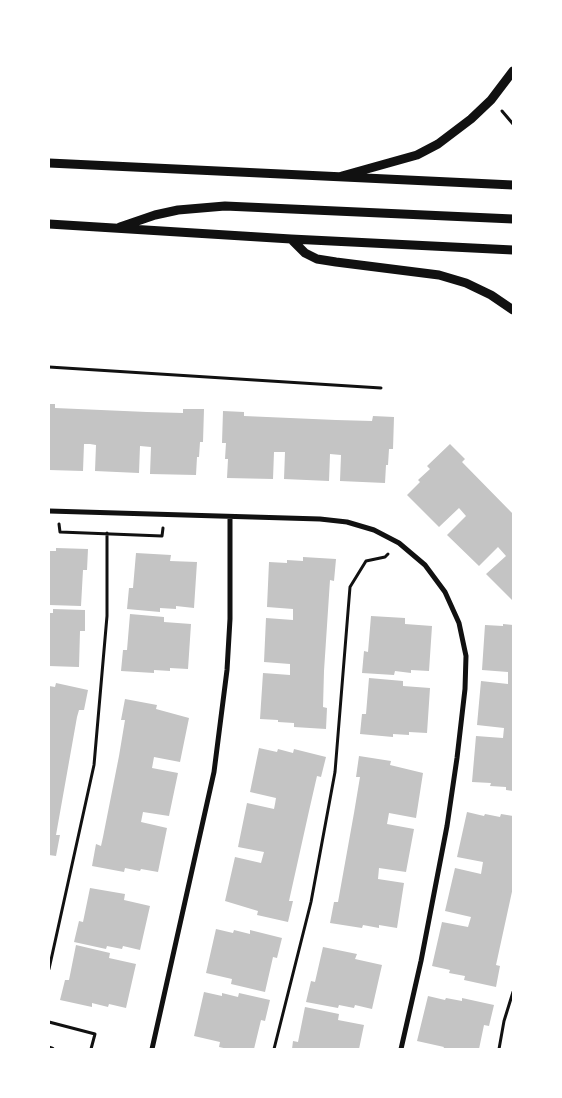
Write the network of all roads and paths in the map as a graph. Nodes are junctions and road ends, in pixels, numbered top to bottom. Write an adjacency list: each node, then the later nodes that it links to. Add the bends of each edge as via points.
1 (513, 71): 3 (street, via 491,100 438,144 417,155)
2 (49, 163): 3 (street)
3 (334, 178): 4 (street)
4 (513, 186)
5 (513, 219): 7 (street, via 224,206 178,210)
6 (49, 224): 7 (street)
7 (115, 229): 8 (street)
8 (291, 239): 9 (street); 10 (street, via 305,253 317,259 439,275 466,283)
9 (513, 250)
10 (513, 310)
11 (49, 367): 12 (path)
12 (381, 388)
13 (49, 511): 14 (street)
14 (58, 512): 15 (street); 17 (path, via 60,532)
15 (165, 515): 16 (street); 17 (path, via 162,536)
16 (230, 517): 18 (street, via 320,518 348,522 374,530); 23 (street, via 230,628 214,772)
17 (107, 533): 19 (path, via 107,616 94,765)
18 (399, 543): 24 (path, via 385,557 366,561 350,587 335,772 311,902); 25 (street, via 425,565 446,592 460,622 466,656 464,699 447,826)
19 (49, 968)
20 (513, 992): 26 (path)
21 (49, 1022): 22 (path, via 95,1034)
22 (91, 1049)
23 (152, 1049)
24 (274, 1049)
25 (401, 1049)
26 (498, 1049)

